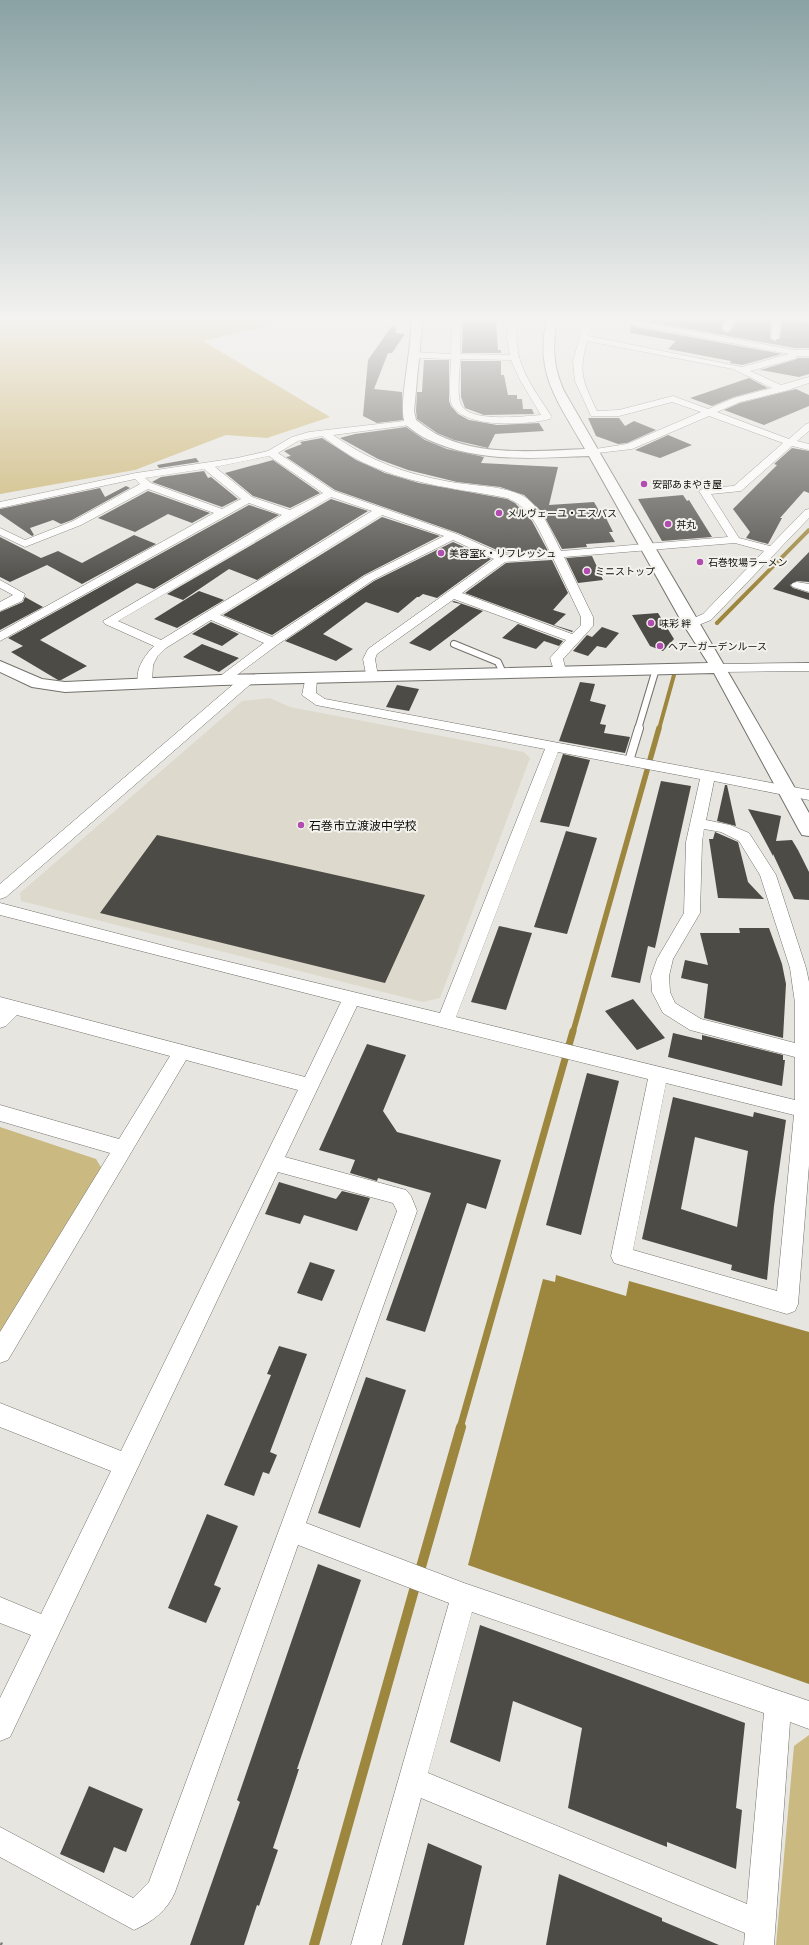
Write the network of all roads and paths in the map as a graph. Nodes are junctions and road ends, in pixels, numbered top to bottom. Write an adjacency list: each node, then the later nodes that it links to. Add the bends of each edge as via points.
1 (408, 410): 10 (street)
2 (459, 410): 3 (street, via 461,413 492,420 547,417)
3 (543, 410)
4 (567, 410): 15 (street)
5 (592, 410): 6 (street, via 594,414)
6 (631, 410)
7 (705, 410): 9 (street)
8 (716, 410): 9 (street)
9 (711, 412): 13 (street); 15 (street, via 629,447)
10 (410, 422): 12 (street); 15 (street, via 432,437 451,445 471,449 505,454)
11 (809, 426): 13 (street)
12 (324, 432): 16 (street, via 295,439); 32 (street, via 363,458 392,471 520,499 534,511)
13 (791, 442): 14 (street); 29 (street, via 736,489 704,491)
14 (809, 447)
15 (592, 452): 30 (street)
16 (271, 453): 17 (street); 20 (street)
17 (207, 466): 18 (street); 21 (street)
18 (136, 476): 19 (street); 22 (street)
19 (147, 485): 25 (street); 27 (street, via 77,524 25,544)
20 (330, 493): 23 (street); 26 (street)
21 (248, 499): 25 (street); 26 (street)
22 (0, 505)
23 (382, 510): 28 (street); 39 (street)
24 (809, 512): 31 (street)
25 (223, 513): 41 (street)
26 (291, 514): 45 (street, via 109,621)
27 (0, 530)
28 (453, 536): 33 (street); 43 (street, via 368,578)
29 (735, 540): 30 (street); 31 (street)
30 (648, 546): 32 (street); 40 (street)
31 (772, 550): 40 (street, via 707,617)
32 (557, 554): 33 (street); 42 (street, via 587,617 587,626)
33 (502, 559): 37 (street)
34 (0, 583): 38 (street, via 19,594 18,598)
35 (797, 585): 36 (street)
36 (809, 588)
37 (452, 594): 42 (street); 52 (street, via 372,652 369,659)
38 (0, 607)
39 (210, 615): 43 (street); 45 (street)
40 (691, 624): 48 (street)
41 (0, 636)
42 (575, 639): 50 (street, via 556,658)
43 (273, 642): 55 (street)
44 (454, 644): 51 (lane, via 498,662)
45 (162, 645): 56 (street, via 149,657 145,665)
46 (0, 666): 56 (street, via 38,683 52,686)
47 (809, 667): 48 (street)
48 (719, 668): 49 (street); 60 (street)
49 (656, 669): 50 (street); 58 (lane)
50 (560, 671): 51 (street)
51 (503, 673): 52 (street)
52 (372, 676): 54 (street)
53 (248, 679): 54 (street); 55 (street); 64 (street)
54 (311, 679): 57 (street, via 309,695 321,702)
55 (221, 680): 56 (street)
56 (145, 683)
57 (553, 747): 58 (street); 68 (street)
58 (633, 762): 59 (street)
59 (708, 777): 60 (street); 62 (street)
60 (788, 791): 61 (street); 63 (street)
61 (809, 795)
62 (697, 822): 71 (street, via 726,828 744,837 768,875 798,968 804,1003); 71 (street, via 692,913 665,959 660,976 661,992 669,1008 696,1025)
63 (809, 830)
64 (0, 893)
65 (0, 909): 66 (street)
66 (352, 998): 68 (street); 73 (street)
67 (7, 1006): 69 (street); 70 (street)
68 (446, 1020): 72 (street)
69 (0, 1021)
70 (182, 1052): 73 (street); 76 (street)
71 (804, 1052): 74 (street)
72 (658, 1075): 74 (street); 74 (street, via 620,1256 787,1304)
73 (311, 1086): 77 (street)
74 (807, 1110)
75 (0, 1113): 76 (street)
76 (123, 1149): 78 (street)
77 (274, 1162): 80 (street); 81 (street, via 399,1196 407,1211)
78 (0, 1352)
79 (0, 1415): 80 (street)
80 (127, 1465): 84 (street)
81 (292, 1530): 82 (street); 89 (street, via 160,1892 148,1905 134,1914)
82 (464, 1596): 85 (street); 88 (street)
83 (0, 1610): 84 (street)
84 (47, 1629): 87 (street)
85 (778, 1704): 86 (street); 90 (street)
86 (809, 1715)
87 (0, 1727)
88 (412, 1780): 90 (street); 91 (street)
89 (0, 1841)
90 (760, 1935)
91 (366, 1945)

